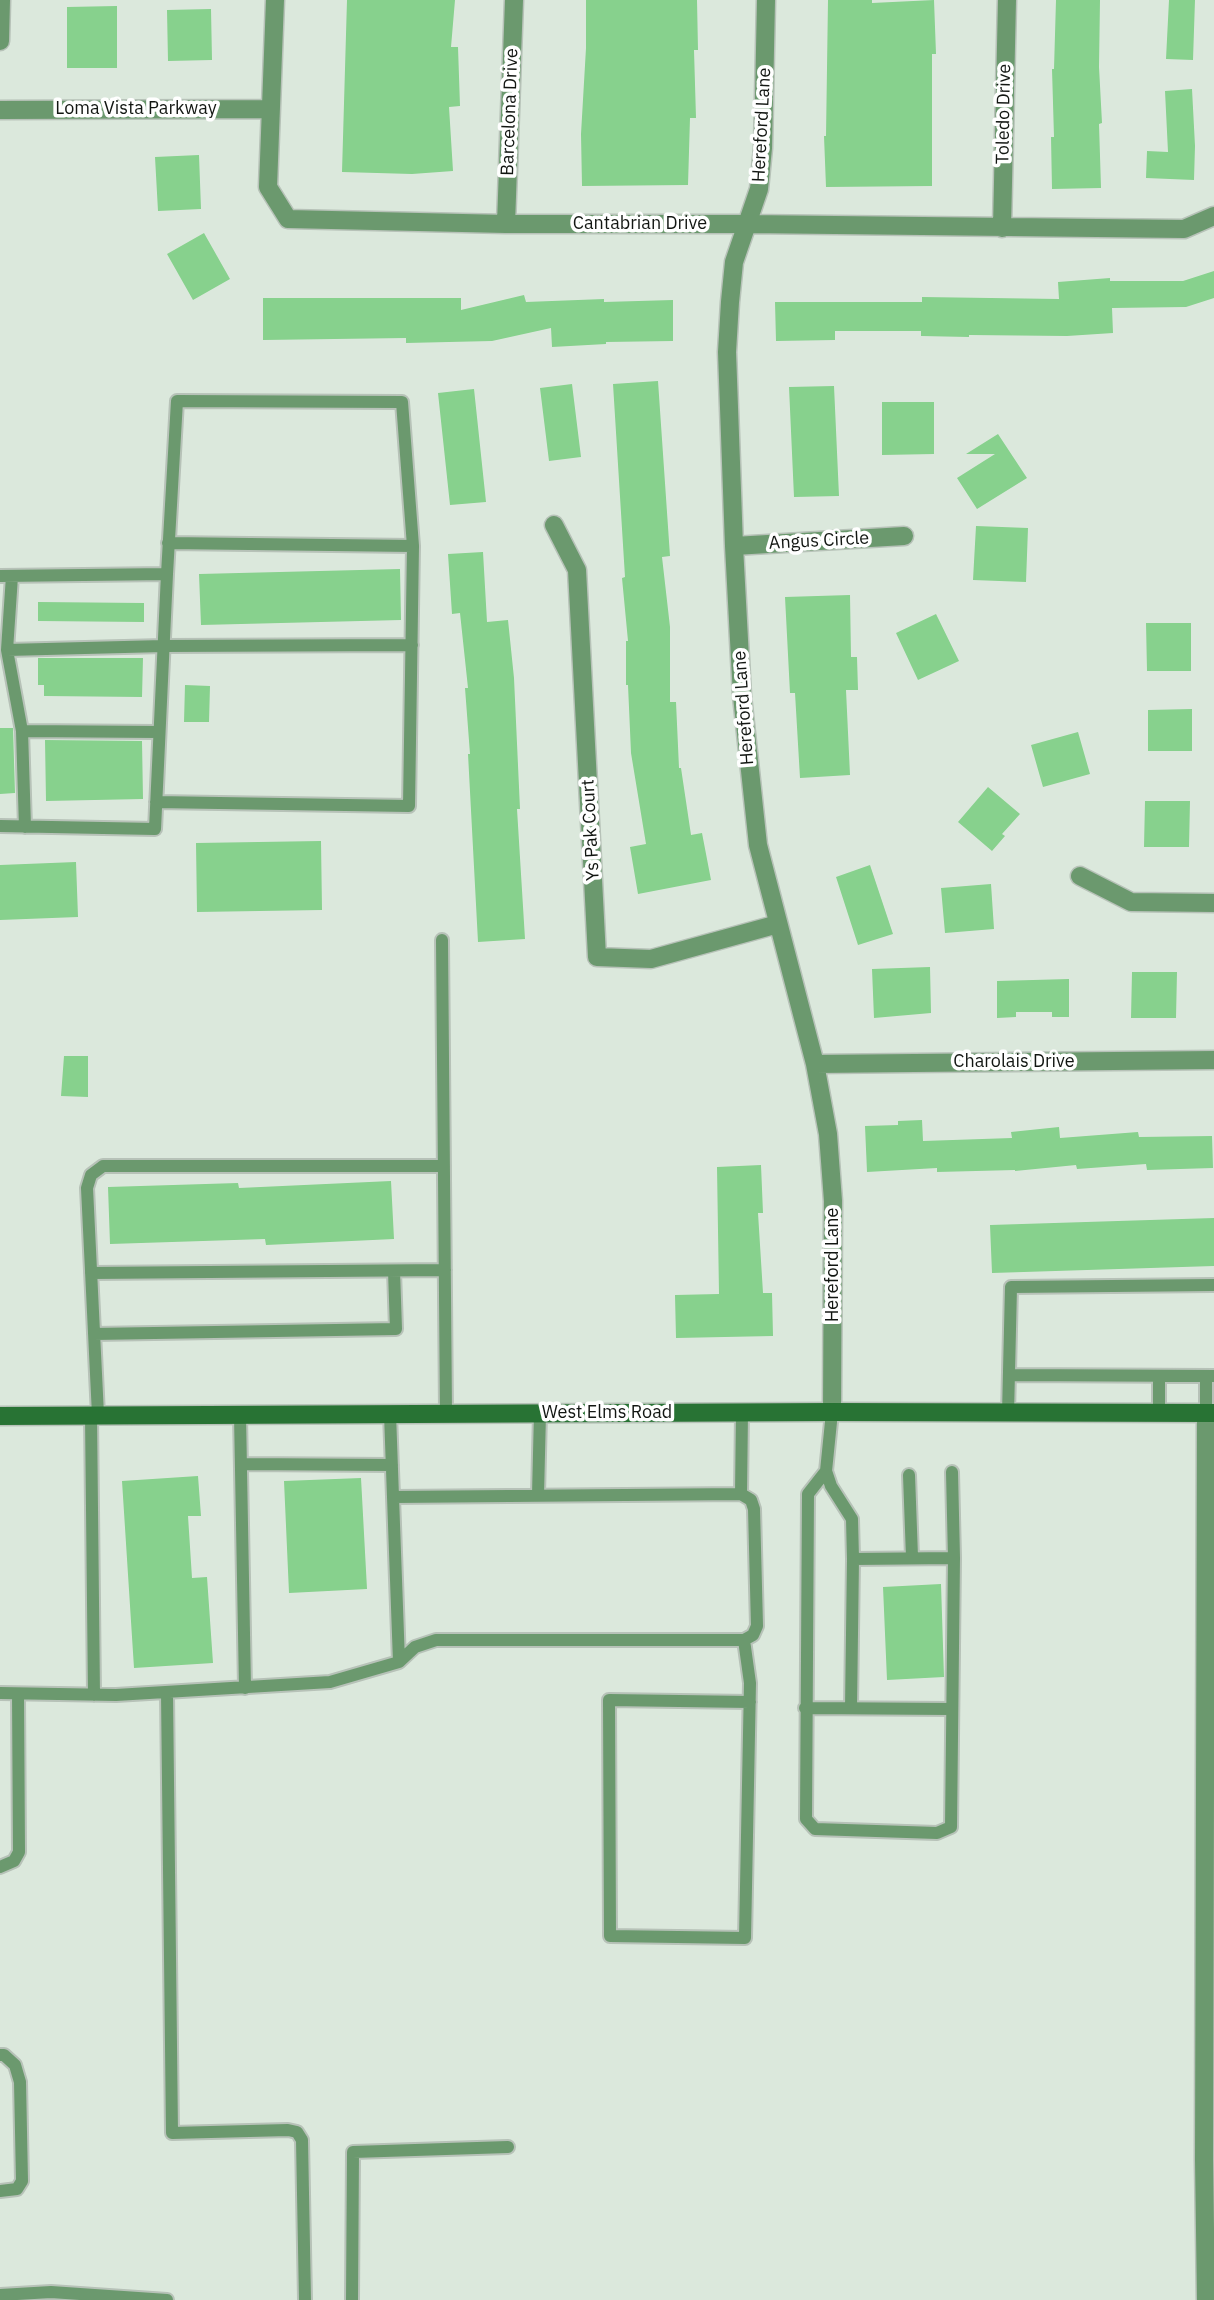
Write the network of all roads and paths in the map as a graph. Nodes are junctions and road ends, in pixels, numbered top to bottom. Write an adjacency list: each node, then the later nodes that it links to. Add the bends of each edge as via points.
1 (1, 0): 6 (street)
2 (275, 0): 7 (street, Cantabrian Drive)
3 (513, 0): 10 (street, Barcelona Drive)
4 (766, 0): 11 (street, Hereford Lane, via 763,148 759,189)
5 (1007, 0): 12 (street, Toledo Drive)
6 (0, 41)
7 (271, 109): 8 (street, Loma Vista Parkway); 10 (street, Cantabrian Drive, via 268,187 288,219)
8 (0, 110)
9 (1214, 216): 12 (street, Cantabrian Drive, via 1184,229)
10 (506, 224): 11 (street, Cantabrian Drive)
11 (748, 224): 12 (street, Cantabrian Drive); 17 (street, Hereford Lane, via 734,262 727,352)
12 (1002, 228)
13 (554, 524): 30 (street, Ys Pak Court, via 577,570 597,957 651,959)
14 (904, 536): 17 (street, Angus Circle)
15 (168, 543): 16 (lane); 16 (lane, via 177,401 402,402); 18 (lane)
16 (414, 546): 20 (lane)
17 (734, 546): 30 (street, Hereford Lane, via 752,800)
18 (167, 574): 19 (lane); 21 (lane)
19 (6, 576): 22 (lane)
20 (412, 645): 21 (lane); 25 (lane, via 409,807)
21 (163, 646): 22 (lane); 24 (lane)
22 (7, 650): 23 (lane)
23 (22, 731): 24 (lane); 27 (lane)
24 (159, 732): 25 (lane)
25 (156, 802): 27 (lane, via 155,829)
26 (0, 826): 27 (lane)
27 (25, 827)
28 (1080, 876): 29 (street, via 1131,902)
29 (1214, 903)
30 (778, 924): 33 (street, Hereford Lane)
31 (442, 940): 34 (lane)
32 (1214, 1060): 33 (street, Charolais Drive)
33 (815, 1064): 44 (street, Hereford Lane, via 828,1134 833,1201)
34 (444, 1166): 35 (lane); 37 (lane, via 103,1166 91,1175 87,1188)
35 (445, 1270): 36 (lane); 45 (lane)
36 (394, 1271): 37 (lane); 39 (lane, via 396,1329)
37 (91, 1273): 39 (lane)
38 (1214, 1285): 40 (lane, via 1012,1287)
39 (94, 1334): 51 (lane)
40 (1009, 1375): 41 (lane); 47 (lane)
41 (1159, 1376): 42 (lane); 48 (lane)
42 (1210, 1376): 49 (lane)
43 (741, 1412): 44 (main road, West Elms Road); 46 (main road, West Elms Road); 59 (lane)
44 (832, 1412): 47 (main road, West Elms Road); 56 (lane)
45 (446, 1413): 46 (main road, West Elms Road); 50 (main road, West Elms Road)
46 (540, 1413): 60 (lane)
47 (1008, 1413): 48 (main road, West Elms Road)
48 (1160, 1413): 49 (main road, West Elms Road)
49 (1210, 1413): 65 (street)
50 (390, 1414): 52 (main road, West Elms Road); 55 (lane)
51 (95, 1415): 52 (main road, West Elms Road); 53 (main road, West Elms Road); 72 (lane)
52 (240, 1415): 54 (lane)
53 (0, 1416)
54 (240, 1464): 55 (lane); 68 (lane)
55 (392, 1465): 61 (lane)
56 (826, 1471): 64 (lane, via 852,1519); 74 (lane, via 808,1494)
57 (952, 1472): 63 (lane)
58 (909, 1475): 62 (lane)
59 (741, 1494): 60 (lane); 66 (lane, via 751,1500 754,1510 757,1615 753,1635)
60 (538, 1495): 61 (lane)
61 (393, 1497): 67 (lane)
62 (912, 1558): 63 (lane); 64 (lane)
63 (954, 1558): 76 (lane)
64 (853, 1559): 75 (lane)
65 (1210, 1595): 77 (street)
66 (744, 1640): 67 (lane, via 436,1640 415,1647); 73 (lane)
67 (399, 1662): 68 (lane, via 330,1682)
68 (245, 1688): 70 (lane)
69 (0, 1693): 71 (lane)
70 (167, 1693): 72 (lane); 85 (lane, via 172,2133 298,2132 302,2140)
71 (18, 1695): 72 (lane); 78 (lane, via 19,1852 14,1861)
72 (94, 1695)
73 (750, 1702): 73 (lane, via 745,1938 610,1936 610,1700)
74 (805, 1708): 75 (lane); 76 (lane, via 806,1819 815,1829 937,1833 951,1827)
75 (851, 1708): 76 (lane)
76 (952, 1709)
77 (1210, 1850): 82 (street)
78 (0, 1867)
79 (0, 2055): 81 (lane, via 15,2065 20,2082 22,2181 17,2189)
80 (508, 2147): 86 (lane, via 353,2152)
81 (0, 2192)
82 (1209, 2216): 87 (street)
83 (0, 2295): 84 (lane, via 51,2292)
84 (167, 2300)
85 (305, 2300)
86 (352, 2300)
87 (1206, 2300)

